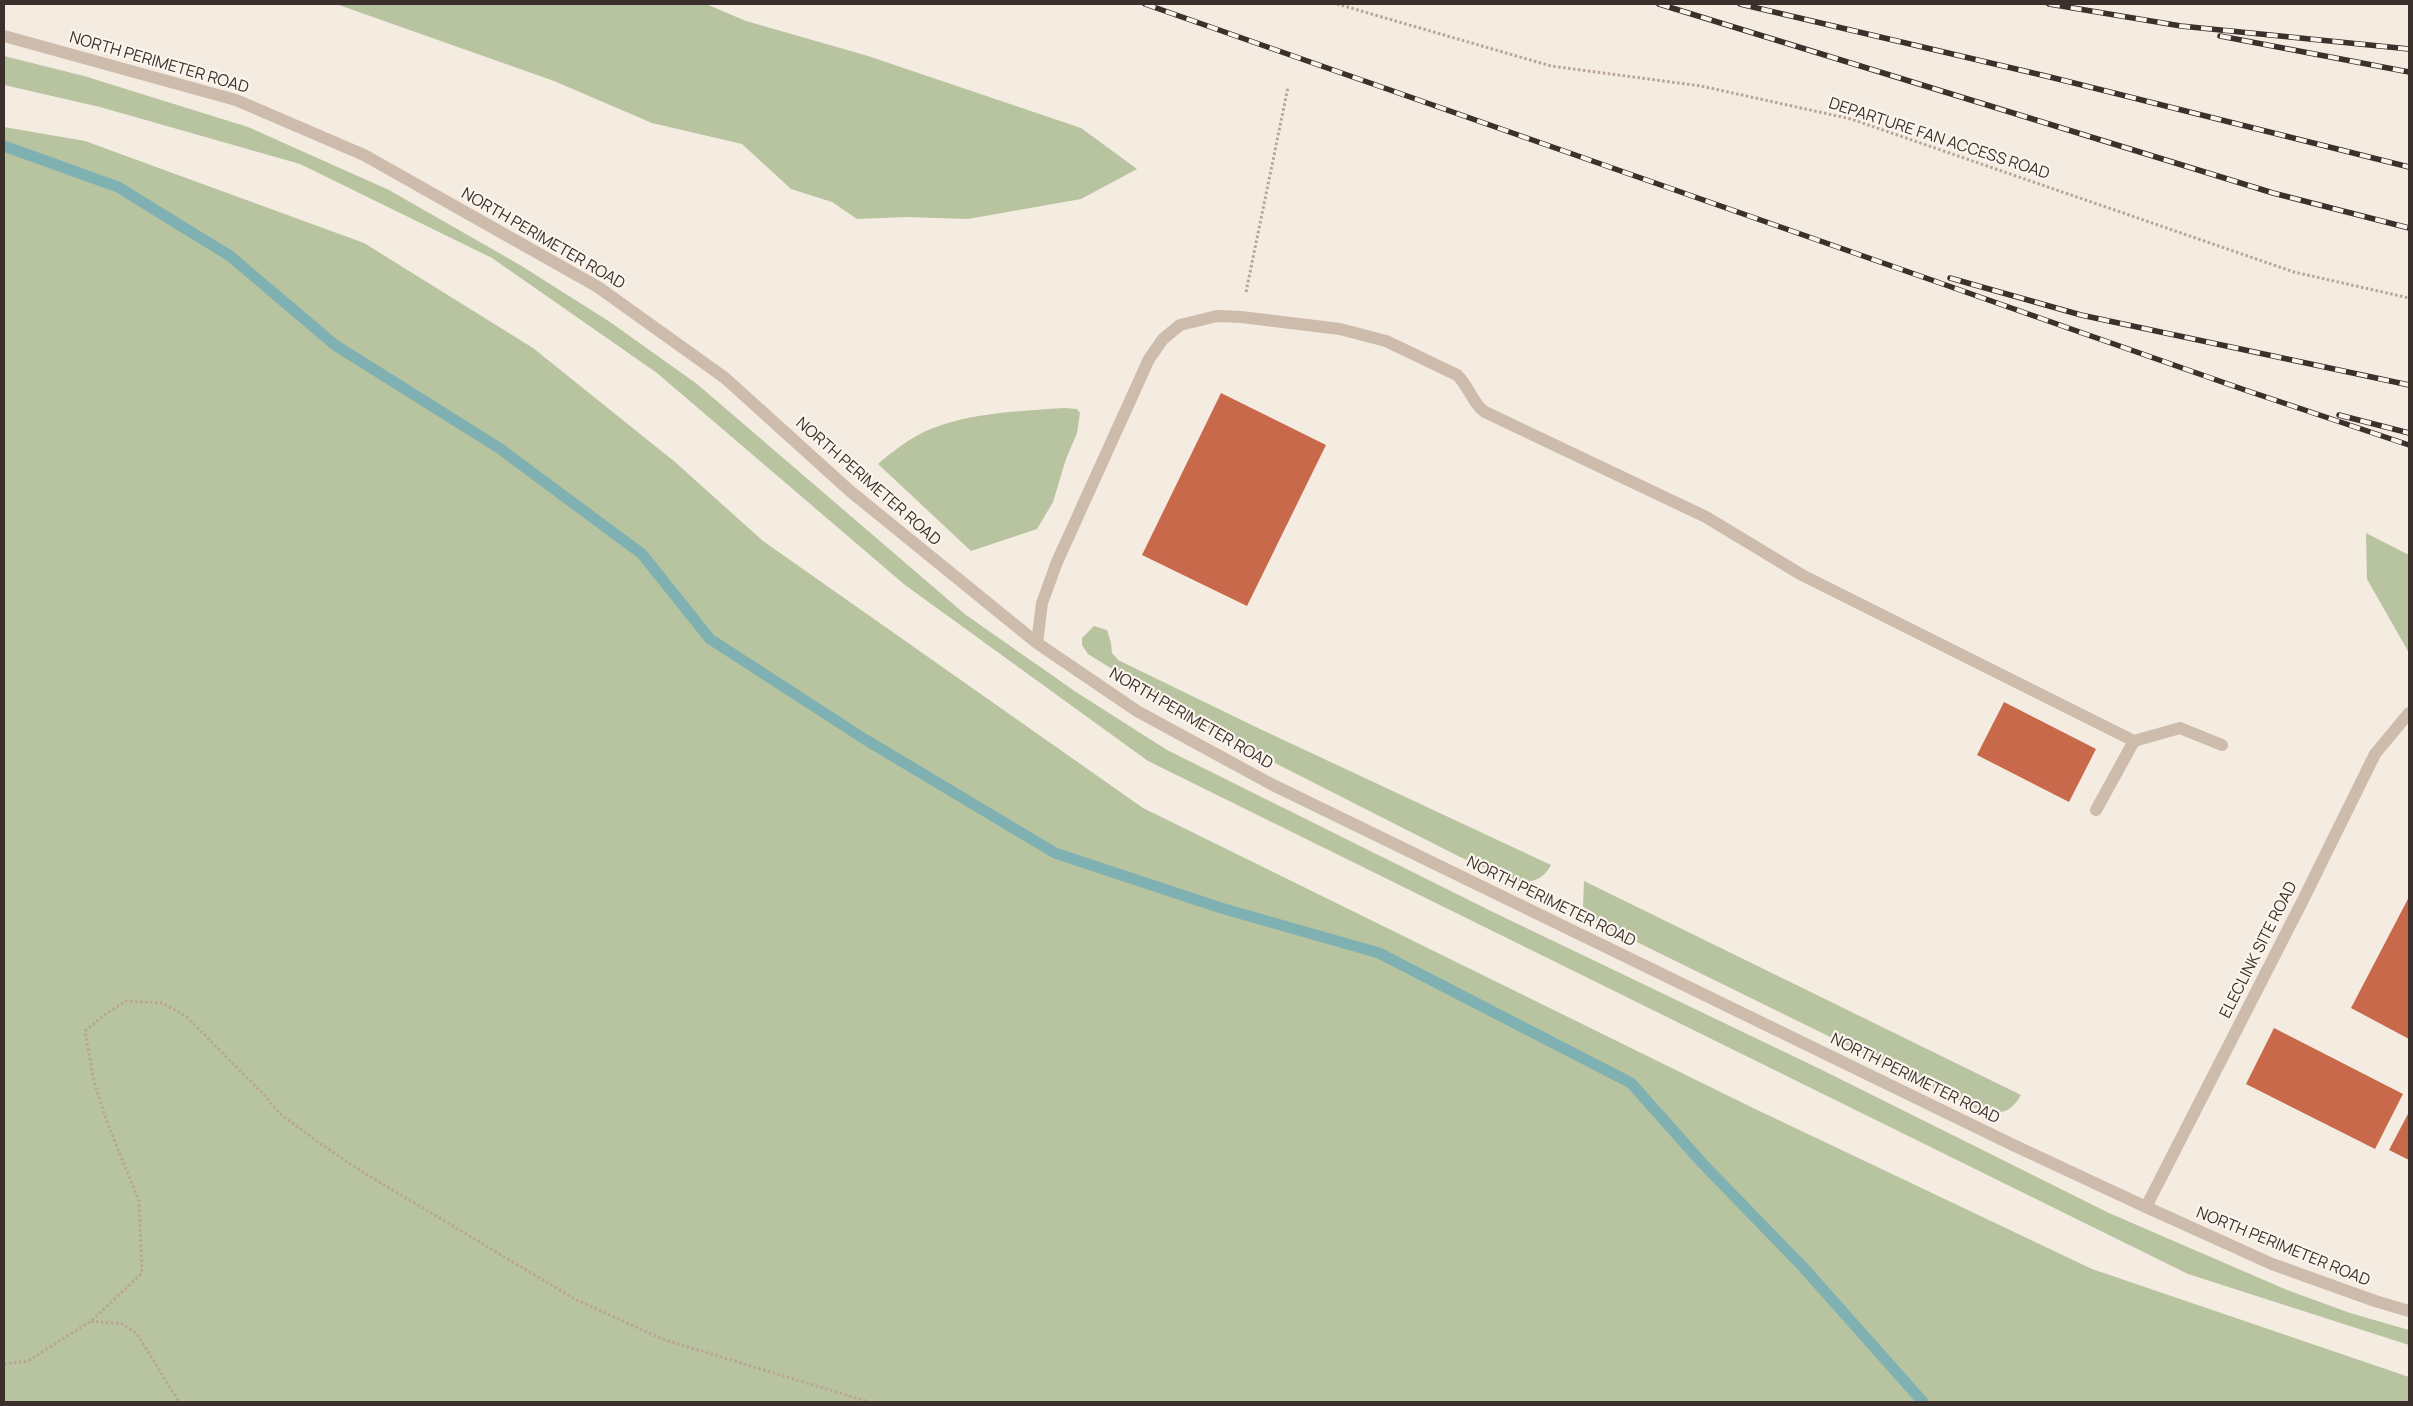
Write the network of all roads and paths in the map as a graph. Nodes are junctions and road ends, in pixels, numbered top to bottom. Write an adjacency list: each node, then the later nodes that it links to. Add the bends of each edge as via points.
1 (1337, 4): 4 (path, DEPARTURE FAN ACCESS ROAD, via 1551,66 1701,86 1851,119 2294,272)
2 (4, 36): 6 (lane, NORTH PERIMETER ROAD, via 236,100 364,155 598,287 725,378 850,491)
3 (1288, 87): 5 (path)
4 (2409, 298)
5 (1241, 317): 6 (lane, via 1217,316 1180,325 1163,339 1149,359 1057,562 1042,603); 8 (lane, via 1340,329 1376,339 1457,375 1478,407 1485,412 1706,517 1802,575)
6 (1037, 643): 11 (lane, NORTH PERIMETER ROAD, via 1137,711 1271,784)
7 (2409, 713): 11 (lane, ELECLINK SITE ROAD, via 2375,754)
8 (2134, 741): 9 (lane, via 2180,728); 10 (lane)
9 (2222, 745)
10 (2096, 810)
11 (2146, 1207): 12 (lane, NORTH PERIMETER ROAD, via 2272,1264)
12 (2409, 1311)
13 (90, 1321): 14 (path, via 28,1361); 15 (path, via 124,1324 137,1334); 16 (path, via 142,1274 139,1201 106,1122 94,1082 85,1031 126,1001 163,1003 188,1018 278,1113 318,1142 573,1298 662,1339)
14 (4, 1364)
15 (179, 1402)
16 (870, 1402)

